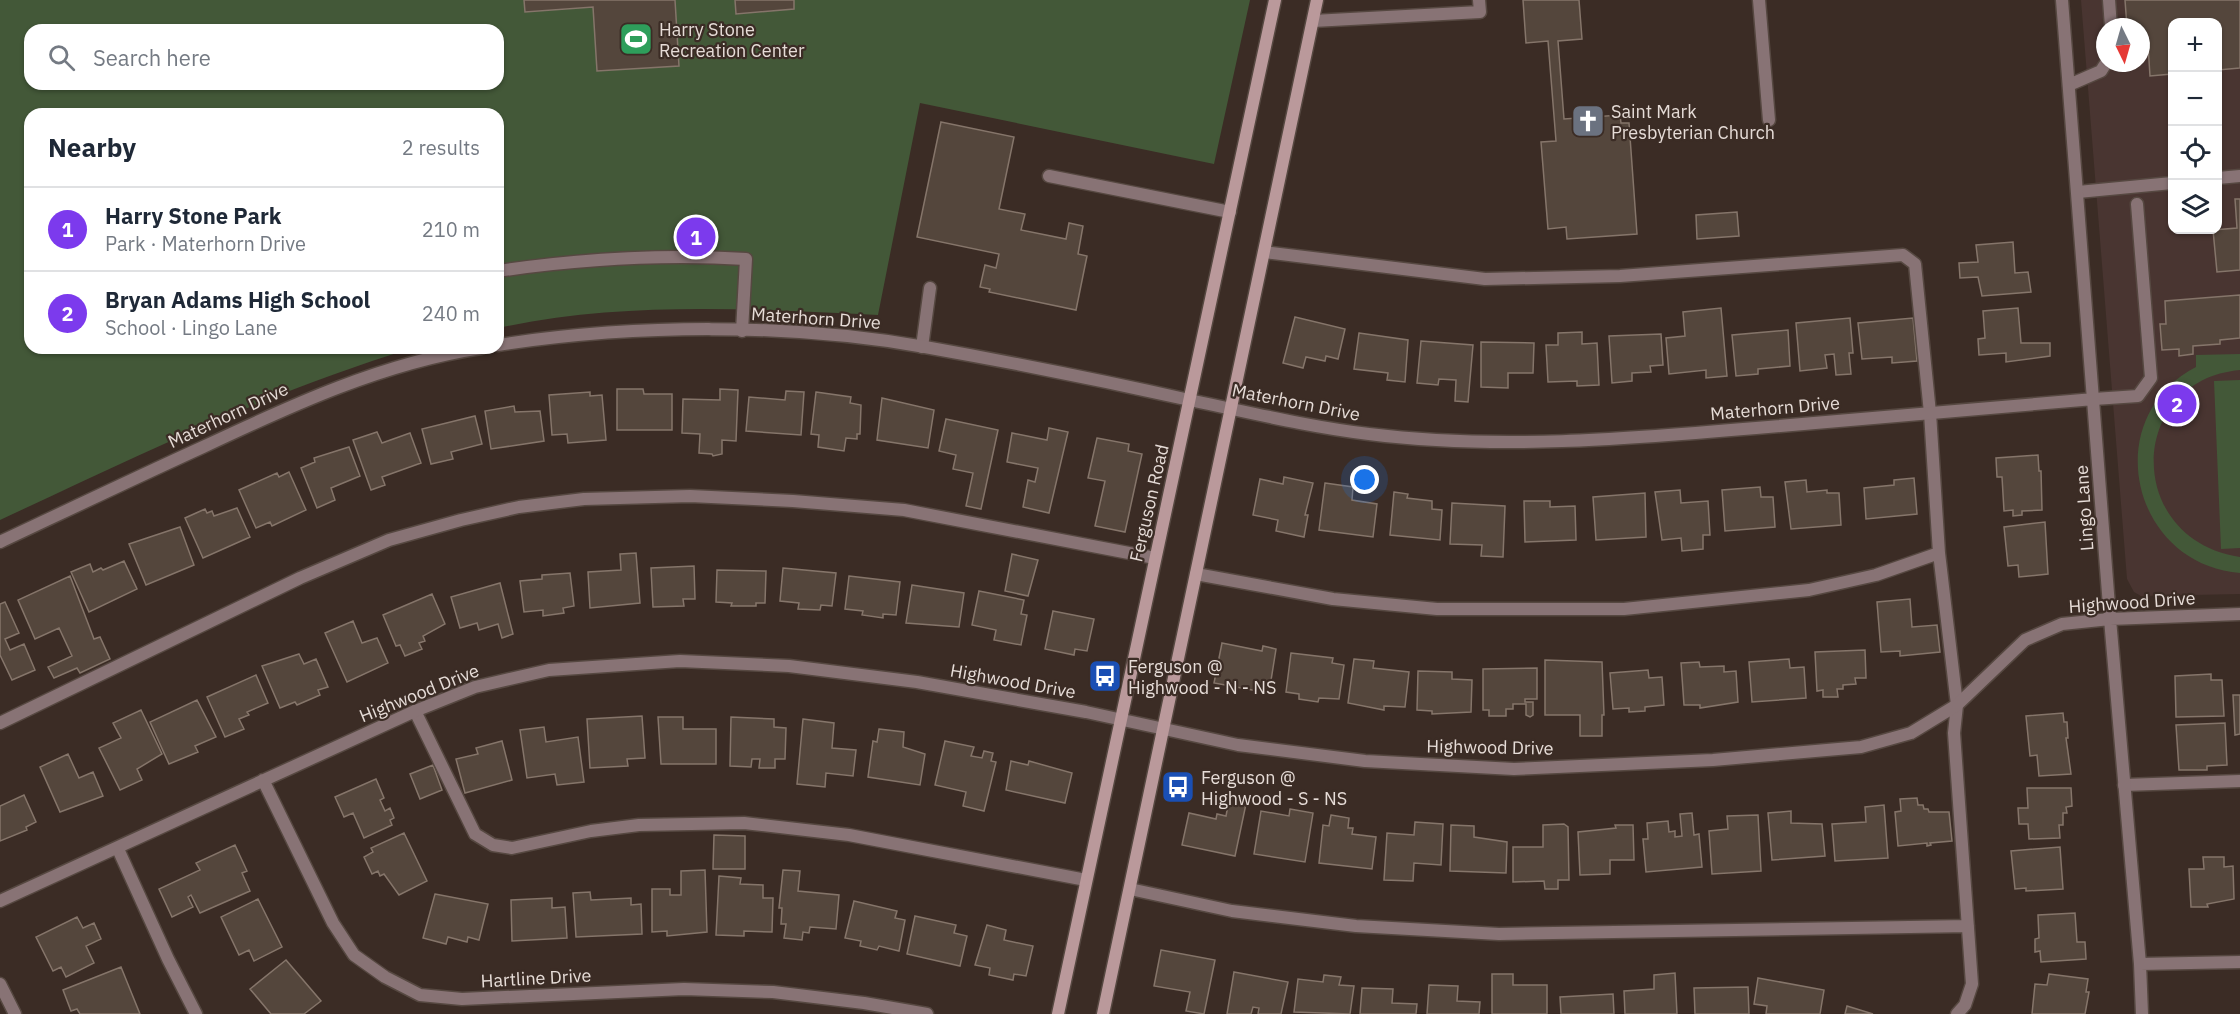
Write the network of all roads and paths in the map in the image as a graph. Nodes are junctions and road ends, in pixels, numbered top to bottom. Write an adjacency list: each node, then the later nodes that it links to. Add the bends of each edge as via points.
1 (1275, 0): 18 (main road, Ferguson Road)
2 (1317, 0): 8 (main road)
3 (1479, 0): 8 (street, via 1480,12)
4 (1760, 0): 11 (street)
5 (2061, 0): 10 (street, Lingo Lane)
6 (2109, 0): 7 (street)
7 (2110, 18)
8 (1312, 21): 19 (main road)
9 (2099, 72): 10 (street)
10 (2069, 85): 16 (street, Lingo Lane)
11 (1769, 120)
12 (1048, 176): 18 (street)
13 (2240, 176): 14 (street)
14 (2222, 178)
15 (2168, 183): 16 (street)
16 (2079, 192): 26 (street, Lingo Lane)
17 (2137, 204): 26 (street, Materhorn Drive, via 2151,378 2138,396)
18 (1230, 212): 27 (main road, Ferguson Road)
19 (1264, 252): 28 (main road); 29 (street, via 1485,279 1620,276 1903,255 1915,264)
20 (504, 270): 22 (street, via 568,261 747,259)
21 (930, 288): 24 (street)
22 (742, 331): 23 (street, Materhorn Drive, via 642,332); 24 (street, Materhorn Drive, via 853,337)
23 (504, 344)
24 (922, 347): 27 (street, Materhorn Drive)
25 (441, 354): 30 (street, Materhorn Drive, via 297,403)
26 (2094, 399): 29 (street, Materhorn Drive); 35 (street, Lingo Lane)
27 (1191, 400): 28 (street, Materhorn Drive); 32 (main road, Ferguson Road)
28 (1230, 409): 29 (street, Materhorn Drive, via 1369,434 1490,443 1619,440); 33 (main road)
29 (1930, 413): 31 (street)
30 (0, 542)
31 (1940, 553): 33 (street, via 1876,575 1809,590 1624,609 1437,609 1333,599); 36 (street)
32 (1155, 558): 38 (main road, Ferguson Road); 39 (street, via 904,510 793,501 690,496 584,499 519,507 369,549 300,578)
33 (1196, 574): 40 (main road)
34 (2240, 614): 35 (street, Highwood Drive)
35 (2110, 619): 36 (street, Highwood Drive, via 2062,624 2025,640); 43 (street, Lingo Lane)
36 (1957, 705): 40 (street, Highwood Drive, via 1911,733 1861,747 1713,760 1514,769 1365,761 1238,745); 48 (street, via 1954,733)
37 (415, 711): 38 (street, Highwood Drive, via 475,687 549,670 680,662 789,666 917,682); 41 (street, Highwood Drive); 45 (street, via 475,834 493,845 512,848 639,825 744,823 849,835)
38 (1120, 719): 40 (street, Highwood Drive); 45 (main road, Ferguson Road)
39 (0, 723)
40 (1164, 728): 46 (main road)
41 (263, 780): 44 (street, Highwood Drive); 54 (street, Hartline Drive, via 333,923 354,955 420,995 462,999 684,989 762,991)
42 (2240, 781): 43 (street)
43 (2124, 785): 50 (street, Lingo Lane)
44 (118, 849): 47 (street, Highwood Drive); 53 (street)
45 (1086, 880): 55 (main road, Ferguson Road)
46 (1130, 889): 48 (street, via 1232,911 1345,925 1499,934); 56 (main road)
47 (0, 901)
48 (1968, 926): 57 (street, via 1972,984 1965,1005)
49 (2240, 962): 50 (street)
50 (2140, 964): 58 (street, Lingo Lane)
51 (0, 984): 52 (street)
52 (15, 1014)
53 (196, 1014)
54 (927, 1014)
55 (1058, 1014)
56 (1103, 1014)
57 (1957, 1014)
58 (2142, 1014)

